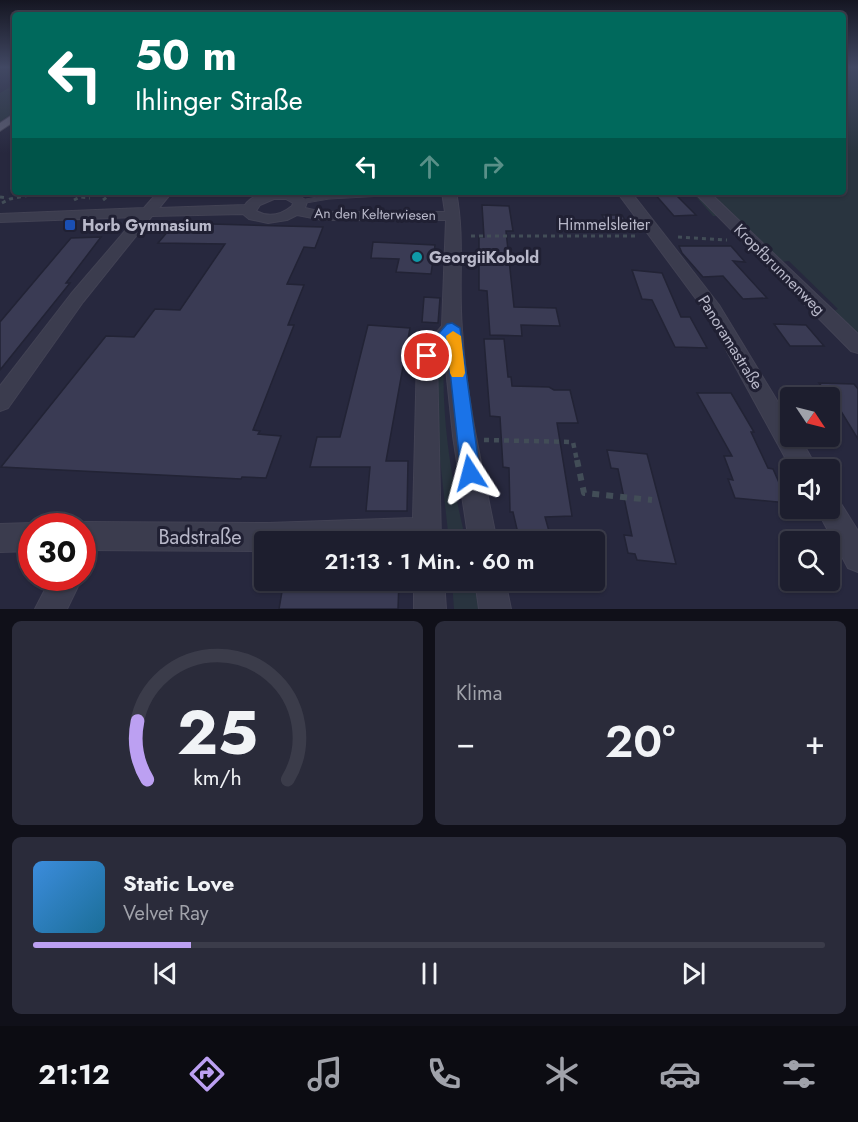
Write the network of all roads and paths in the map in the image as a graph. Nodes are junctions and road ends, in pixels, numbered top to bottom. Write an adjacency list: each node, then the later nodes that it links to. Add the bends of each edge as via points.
1 (12, 118): 2 (main road)
2 (0, 128)
3 (30, 195): 10 (path)
4 (163, 195): 14 (street)
5 (365, 195): 11 (lane)
6 (450, 195): 16 (street)
7 (626, 195): 17 (street, Panoramastraße)
8 (704, 195): 18 (street, Kropfbrunnenweg)
9 (0, 197): 10 (path)
10 (10, 199): 12 (path)
11 (294, 200): 13 (street, An den Kelterwiesen, via 267,196); 13 (street, An den Kelterwiesen, via 282,217 265,219 252,215); 16 (street, An den Kelterwiesen, via 323,216)
12 (0, 204)
13 (249, 209): 14 (street, An den Kelterwiesen)
14 (149, 212): 15 (street, An den Kelterwiesen); 21 (street, via 76,298)
15 (0, 218)
16 (455, 226): 17 (path, Himmelsleiter); 19 (street)
17 (656, 236): 18 (path, Himmelsleiter); 23 (street, Panoramastraße, via 713,309)
18 (753, 241): 20 (street, Kropfbrunnenweg)
19 (452, 328): 22 (street); 26 (street, via 427,356)
20 (858, 346)
21 (0, 402)
22 (465, 440): 24 (path, via 573,442 584,493); 27 (street)
23 (800, 459)
24 (652, 501)
25 (835, 519): 32 (street)
26 (427, 531)
27 (481, 531)
28 (18, 537): 30 (street)
29 (254, 537): 31 (street, Badstraße)
30 (0, 538)
31 (96, 539)
32 (858, 558)
33 (60, 591): 36 (street)
34 (429, 591): 37 (street)
35 (492, 591): 38 (street)
36 (51, 609)
37 (430, 609)
38 (495, 609)

